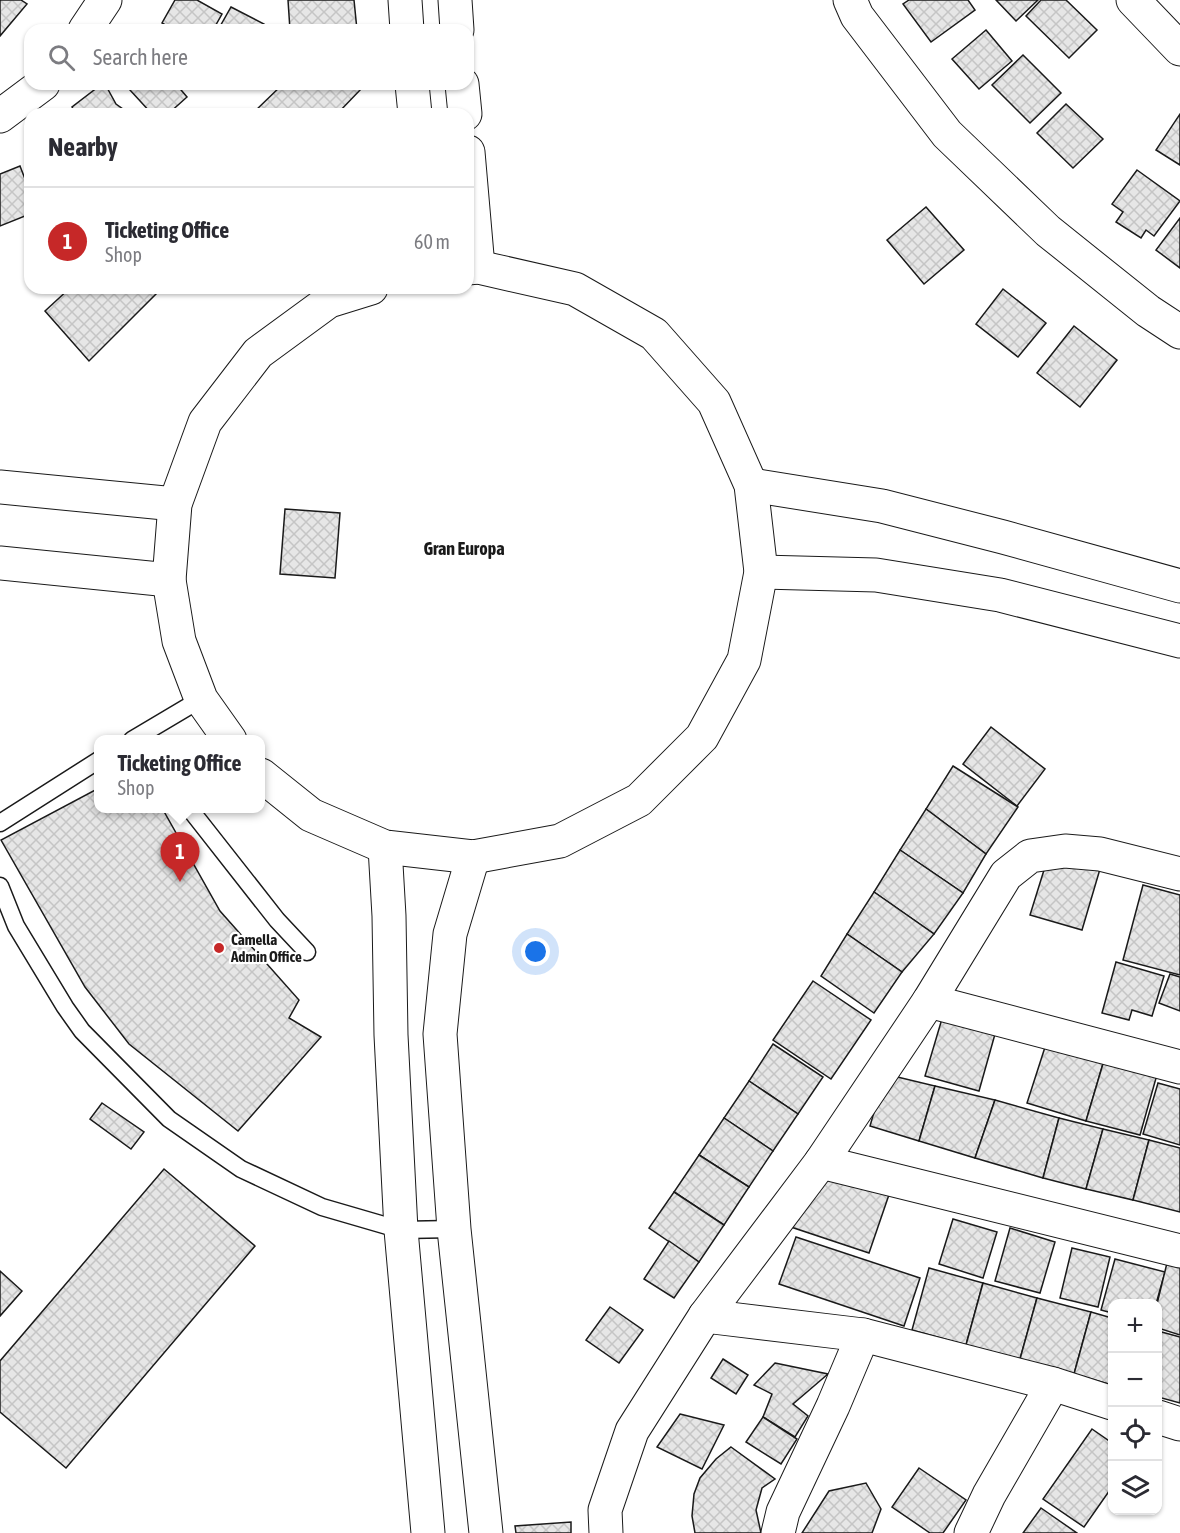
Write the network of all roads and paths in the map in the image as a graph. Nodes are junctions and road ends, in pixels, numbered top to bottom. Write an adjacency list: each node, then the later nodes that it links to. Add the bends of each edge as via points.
1 (105, 0): 6 (street)
2 (405, 0): 7 (street)
3 (455, 0): 8 (street)
4 (850, 0): 18 (street, via 857,16 947,134 1048,231)
5 (1133, 0): 9 (street)
6 (89, 24)
7 (407, 24)
8 (457, 24)
9 (1180, 49)
10 (35, 90): 15 (street)
11 (413, 90): 13 (street)
12 (463, 90): 14 (street)
13 (414, 108)
14 (464, 108)
15 (0, 116)
16 (474, 268): 19 (street, via 575,289 654,334 714,402)
17 (352, 294): 21 (street, via 329,301 258,353 205,422)
18 (1180, 332)
19 (751, 485): 23 (street); 25 (street, via 882,506)
20 (0, 487): 21 (street)
21 (175, 504): 24 (street)
22 (0, 563): 24 (street)
23 (761, 572): 26 (street, via 876,576 1000,595); 35 (street, via 744,660 695,745 639,800 560,841)
24 (169, 580): 27 (street, via 179,641)
25 (1180, 586)
26 (1180, 641)
27 (201, 699): 28 (lane); 29 (street)
28 (142, 735)
29 (227, 735)
30 (94, 763): 33 (lane)
31 (265, 778): 34 (street, via 311,815)
32 (193, 813): 38 (lane)
33 (0, 823)
34 (385, 847): 35 (street); 43 (street)
35 (473, 857): 42 (street, via 450,934 440,1034)
36 (1180, 874): 39 (street, via 1100,854 1065,851 1030,856 1006,874)
37 (0, 886): 43 (lane, via 16,926 64,1007 82,1031 169,1119 251,1174 322,1207)
38 (307, 952)
39 (929, 1001): 40 (street); 41 (street)
40 (1180, 1067)
41 (821, 1162): 44 (street); 45 (street)
42 (454, 1229): 43 (lane); 52 (street)
43 (401, 1230): 51 (street)
44 (1180, 1251)
45 (705, 1316): 46 (street); 53 (street, via 632,1431 605,1510)
46 (863, 1335): 47 (street); 54 (street, via 783,1512)
47 (1053, 1384): 48 (street); 55 (street)
48 (1108, 1401)
49 (1162, 1418): 50 (street)
50 (1180, 1424)
51 (428, 1533)
52 (486, 1533)
53 (606, 1533)
54 (778, 1533)
55 (971, 1533)

